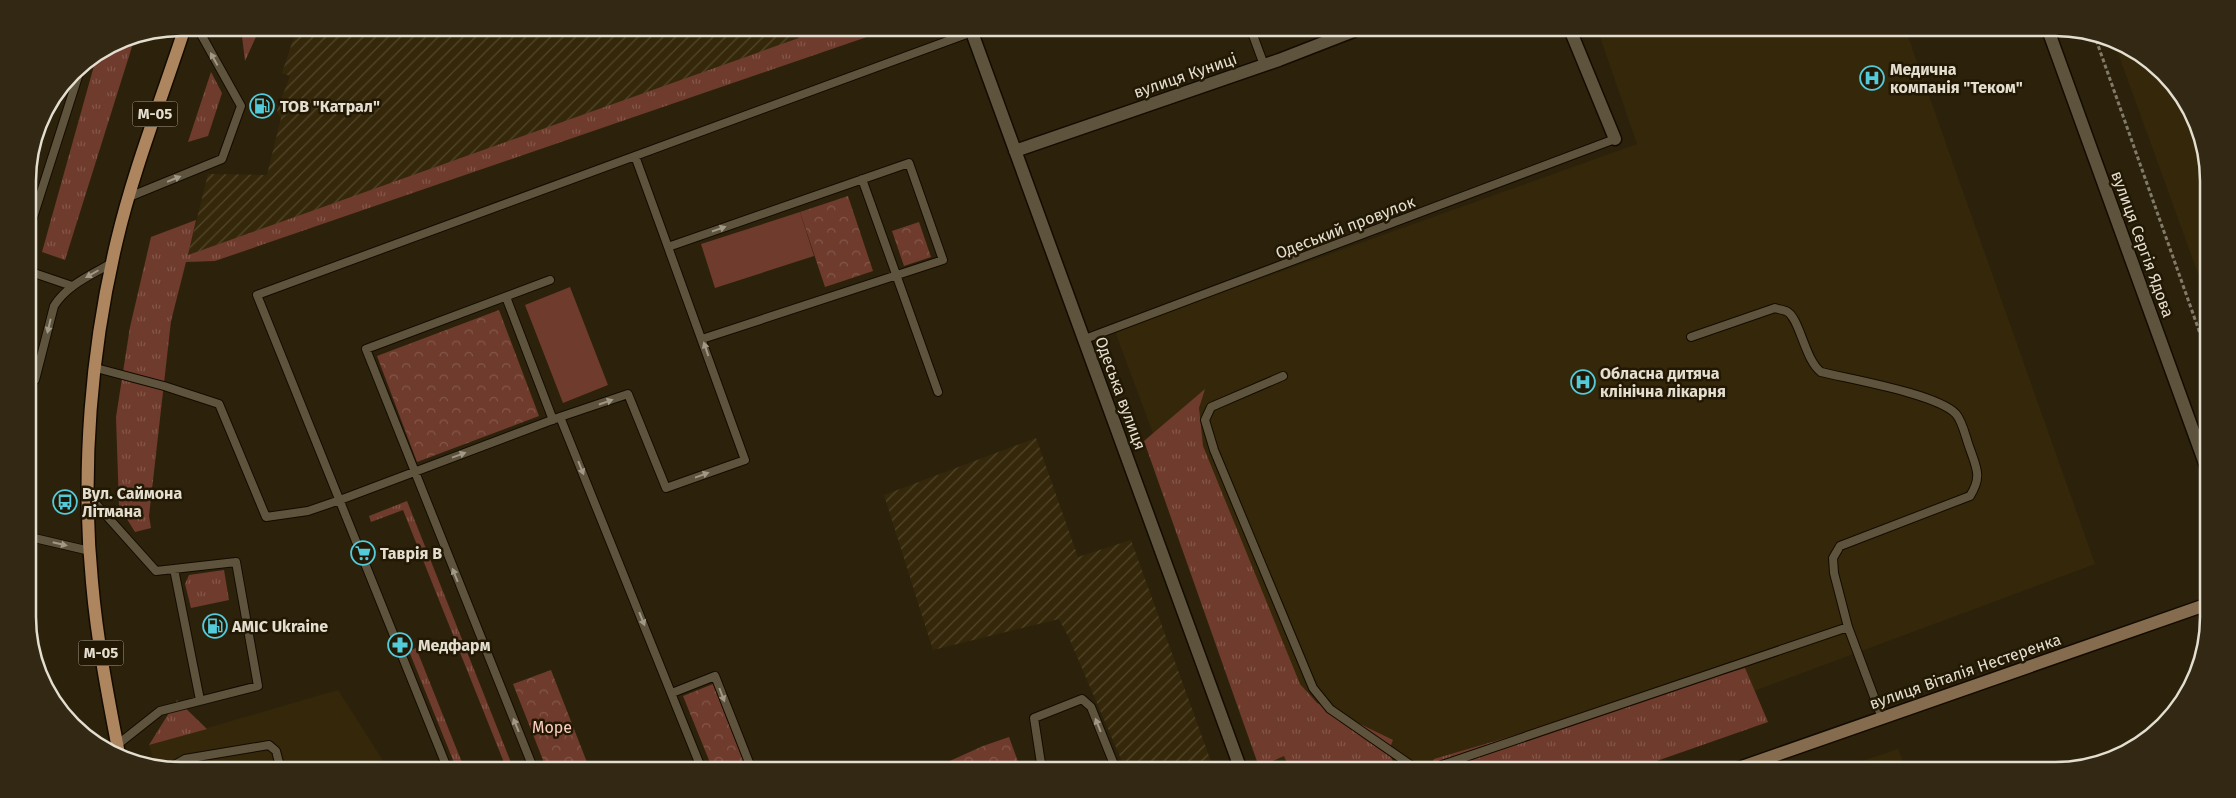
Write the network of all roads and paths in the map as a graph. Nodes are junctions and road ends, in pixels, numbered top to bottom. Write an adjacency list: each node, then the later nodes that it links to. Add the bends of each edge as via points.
1 (1253, 36): 10 (lane)
2 (1341, 36): 10 (street, вулиця Куниці)
3 (1572, 36): 12 (street)
4 (2050, 36): 34 (street, вулиця Сергія Ядова)
5 (182, 37): 16 (main road, М-05)
6 (201, 37): 16 (lane, one-way to 6, via 222,159 241,106)
7 (953, 37): 14 (lane)
8 (973, 37): 13 (street, Одеська вулиця)
9 (2097, 43): 25 (path)
10 (1264, 65): 13 (street, вулиця Куниці)
11 (76, 82): 17 (lane)
12 (1615, 140): 28 (lane, Одеський провулок)
13 (1015, 151): 28 (street, Одеська вулиця)
14 (635, 156): 18 (lane); 37 (lane, via 256,295)
15 (862, 179): 18 (lane, one-way to 15); 21 (lane); 21 (lane, via 909,163 943,260)
16 (129, 197): 19 (main road, М-05)
17 (37, 205)
18 (668, 247): 27 (lane)
19 (112, 263): 23 (lane, one-way to 23); 29 (main road, М-05)
20 (37, 274): 23 (lane)
21 (895, 275): 27 (lane); 32 (lane)
22 (550, 280): 24 (lane)
23 (72, 286): 30 (lane, one-way to 30, via 54,306)
24 (506, 297): 33 (lane); 35 (lane, via 366,350)
25 (2200, 333)
26 (1691, 337): 42 (lane, via 1775,308 1788,312 1794,319 1813,366 1821,372 1914,394 1956,414 1977,468 1978,484 1970,496 1840,546 1833,558 1834,573)
27 (702, 339): 33 (lane, one-way to 27, via 628,394 666,488 745,460)
28 (1085, 340): 48 (street, Одеська вулиця)
29 (96, 368): 36 (main road, М-05, via 89,435); 37 (lane, via 219,404 266,517 308,511)
30 (37, 375)
31 (1283, 376): 49 (lane, via 1211,407 1205,420 1214,450 1313,688 1330,709)
32 (938, 392)
33 (557, 419): 35 (lane, one-way to 33); 43 (lane, one-way to 43)
34 (2200, 450)
35 (413, 472): 37 (lane); 55 (lane, one-way to 35)
36 (88, 495): 39 (main road, М-05); 40 (lane, via 156,571)
37 (340, 500): 54 (lane)
38 (36, 539): 39 (lane, one-way to 39)
39 (90, 552): 46 (main road, М-05, via 98,631)
40 (174, 569): 44 (lane); 44 (lane, via 236,562 258,686)
41 (2200, 609): 45 (main road, вулиця Віталія Нестеренка)
42 (1848, 627): 45 (lane); 50 (lane)
43 (672, 693): 56 (lane); 57 (lane, one-way to 57, via 715,676)
44 (200, 700): 47 (lane, via 160,711)
45 (1882, 718): 51 (main road, вулиця Віталія Нестеренка)
46 (118, 747)
47 (119, 748)
48 (1238, 761)
49 (1405, 761)
50 (1453, 761)
51 (1758, 761)
52 (181, 762): 53 (lane, via 269,745 276,751)
53 (279, 762)
54 (445, 762)
55 (531, 762)
56 (699, 762)
57 (749, 762)
58 (1041, 762): 59 (lane, one-way to 58, via 1091,707 1082,699 1034,718)
59 (1113, 762)

